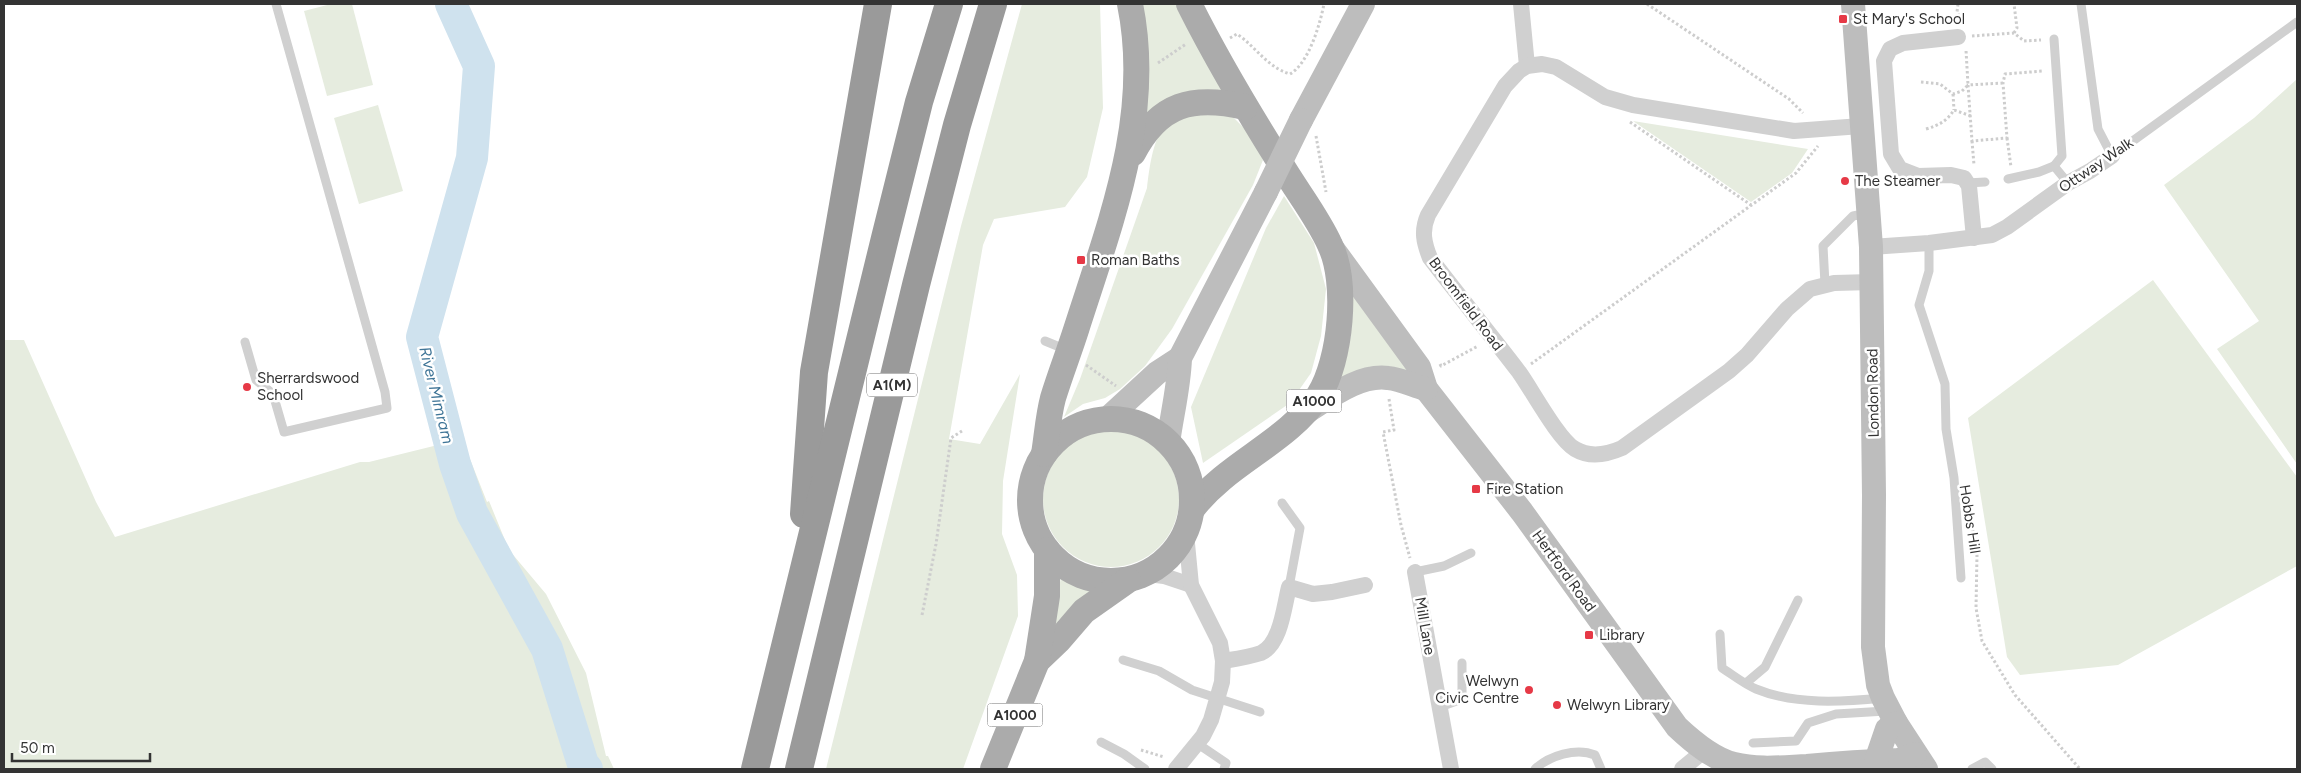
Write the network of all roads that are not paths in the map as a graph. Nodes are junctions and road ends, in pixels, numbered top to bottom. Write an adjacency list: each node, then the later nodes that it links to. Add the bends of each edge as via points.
1 (276, 4): 32 (lane, via 387,408 284,432 273,394 256,380)
2 (878, 4): 51 (highway, via 814,372)
3 (949, 4): 51 (highway, A1(M), via 917,111)
4 (993, 4): 70 (highway, A1(M), via 957,125 916,285)
5 (1130, 4): 19 (main road, via 1136,42 1137,96)
6 (1189, 4): 15 (main road, A1000)
7 (1363, 4): 34 (street, bridge, via 1308,125 1266,192)
8 (1521, 4): 14 (street)
9 (1853, 4): 16 (street, London Road)
10 (2081, 4): 17 (lane, via 2098,130)
11 (2297, 22): 17 (lane, Ottway Walk)
12 (1962, 37): 22 (street, via 1903,43 1890,49 1884,61 1891,154 1900,170 1918,176 1957,176)
13 (2054, 39): 18 (lane, via 2062,156)
14 (1527, 66): 16 (street, via 1542,64 1556,67 1605,97 1620,102 1765,128 1794,131); 30 (street, Broomfield Road, via 1512,76 1505,86 1428,215 1423,229 1430,258 1519,373 1568,444 1582,453 1599,455 1622,448 1728,371 1793,304 1810,289)
15 (1245, 107): 19 (main road, via 1205,100 1179,106 1148,129); 27 (main road, A1000)
16 (1851, 127): 24 (street, London Road)
17 (2112, 156): 23 (street, Ottway Walk)
18 (2054, 166): 20 (lane); 23 (lane)
19 (1125, 169): 33 (main road)
20 (2010, 179)
21 (1985, 182): 22 (lane)
22 (1967, 183): 25 (street)
23 (2068, 183): 25 (street, Ottway Walk, via 2007,227 1992,235)
24 (1868, 213): 28 (street, London Road); 30 (lane, via 1853,216 1824,243)
25 (1974, 238): 26 (street, Ottway Walk)
26 (1929, 243): 28 (street, Ottway Walk); 47 (lane, via 1929,271 1919,304 1945,384 1946,429 1954,478)
27 (1331, 246): 35 (street, Hertford Road, via 1419,367); 36 (main road, A1000, via 1339,286 1340,328 1327,378)
28 (1871, 247): 29 (street, London Road)
29 (1872, 282): 30 (street, Broomfield Road); 61 (street, London Road, via 1872,627 1875,666)
30 (1825, 284)
31 (1045, 341): 33 (lane)
32 (245, 342)
33 (1077, 357): 39 (main road, via 1054,398)
34 (1180, 358): 37 (street); 38 (street, via 1179,384)
35 (1426, 389): 36 (street, via 1378,377 1363,380); 66 (street, Hertford Road, via 1522,512 1678,727)
36 (1306, 412): 41 (main road, A1000, via 1288,430 1205,492)
37 (1107, 419): 38 (main road, via 1126,420); 39 (main road, via 1081,425 1068,432)
38 (1168, 443): 41 (main road, via 1187,470)
39 (1044, 454): 43 (main road, via 1031,486 1030,502 1032,520)
40 (1282, 503): 50 (lane, via 1300,528)
41 (1193, 508): 42 (main road)
42 (1186, 533): 46 (main road, via 1171,557); 48 (street)
43 (1047, 550): 46 (main road, via 1063,566 1083,577 1106,582); 55 (main road, A1000, via 1047,596)
44 (1471, 553): 45 (lane, via 1444,566)
45 (1415, 572): 60 (street, Mill Lane)
46 (1138, 577): 48 (street, via 1164,576); 55 (main road, A1000, via 1084,611)
47 (1962, 578)
48 (1191, 585): 56 (street, via 1214,627)
49 (1365, 585): 50 (street, via 1313,594)
50 (1289, 587): 56 (street, via 1276,638 1268,647 1253,655)
51 (799, 592): 69 (highway, A1(M))
52 (1798, 600): 58 (lane, via 1766,668)
53 (1720, 634): 58 (lane, via 1722,668)
54 (1123, 660): 59 (lane, via 1159,672 1192,690)
55 (1037, 661): 71 (main road, A1000)
56 (1223, 661): 59 (street)
57 (1462, 663): 60 (lane, via 1462,699)
58 (1746, 683): 61 (lane, via 1790,699 1851,701)
59 (1219, 697): 62 (lane); 65 (street, via 1211,720)
60 (1440, 707): 75 (street, Mill Lane)
61 (1889, 711): 64 (lane, via 1836,714 1808,723 1796,741); 67 (street, London Road); 68 (street)
62 (1260, 712)
63 (1101, 742): 72 (lane)
64 (1753, 743)
65 (1193, 750): 73 (street); 74 (lane, via 1226,763)
66 (1705, 750): 78 (street); 79 (street, Hertford Road, via 1734,764)
67 (1920, 762): 68 (street, Hertford Road, via 1899,760)
68 (1876, 765): 79 (street, Hertford Road)
69 (755, 769)
70 (799, 769)
71 (993, 769)
72 (1145, 769)
73 (1176, 769)
74 (1224, 769)
75 (1451, 769)
76 (1535, 769): 77 (lane, via 1554,758 1578,751 1595,755)
77 (1602, 769)
78 (1682, 769)
79 (1773, 769)
80 (1972, 769): 81 (lane, via 1985,762)
81 (1992, 769)

